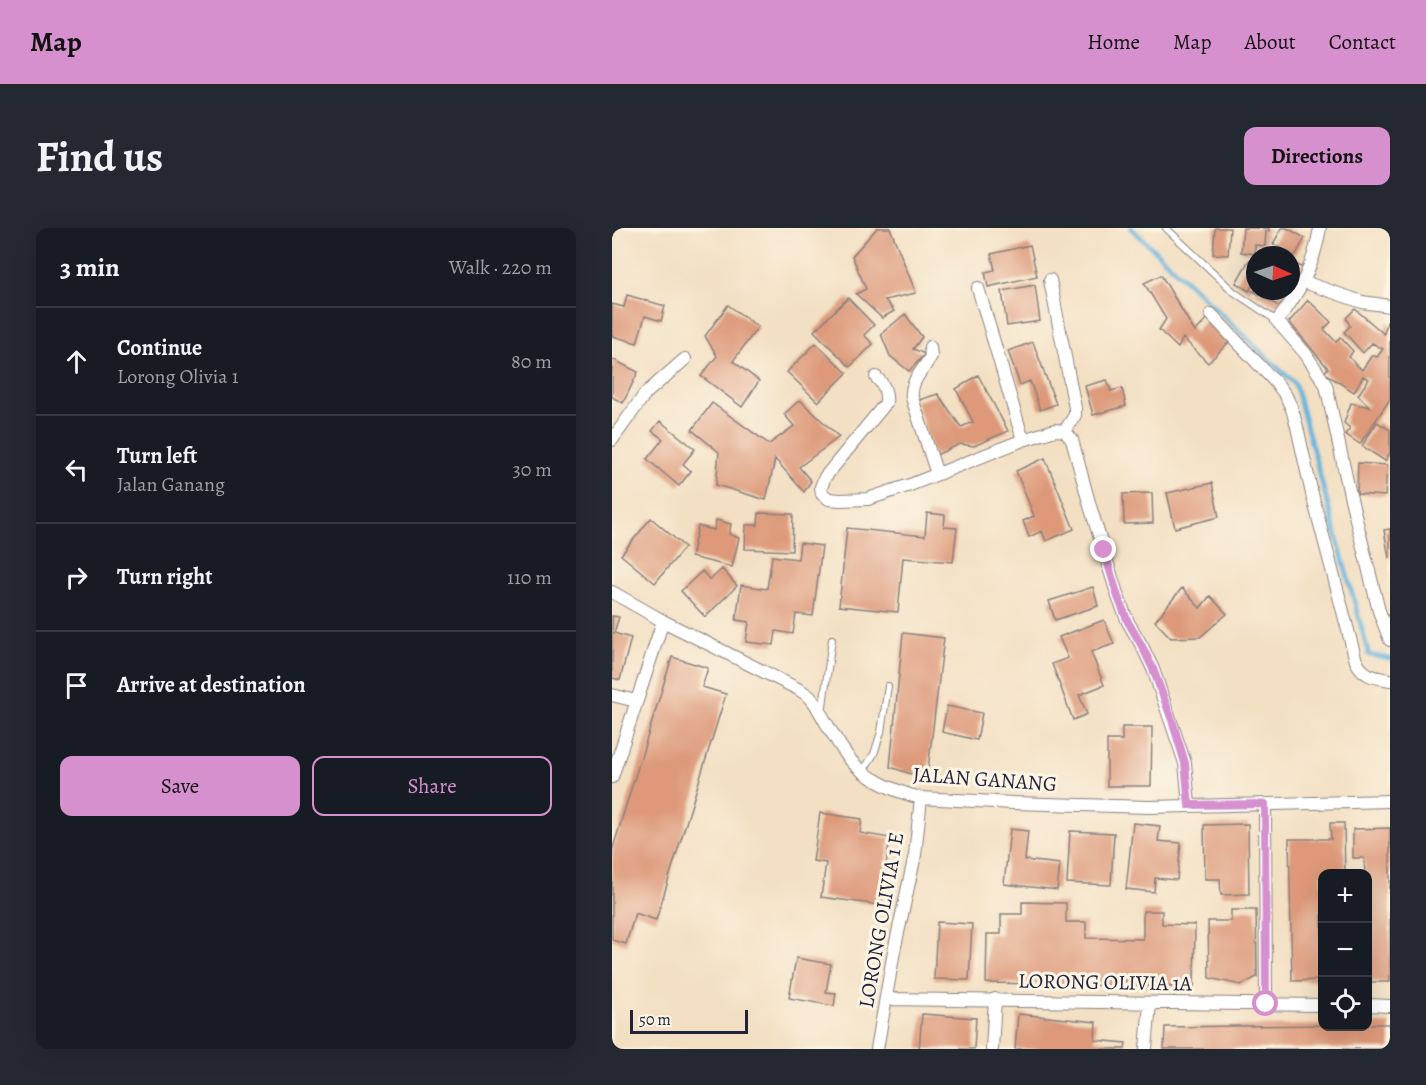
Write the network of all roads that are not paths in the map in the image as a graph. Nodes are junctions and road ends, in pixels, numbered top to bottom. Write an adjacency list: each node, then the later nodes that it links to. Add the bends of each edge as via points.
1 (1166, 228): 8 (lane, via 1234,292)
2 (1320, 228): 4 (street)
3 (1050, 280): 12 (street, via 1076,408)
4 (1304, 282): 6 (street, via 1362,302); 8 (street)
5 (978, 288): 14 (street)
6 (1390, 306)
7 (1211, 314): 20 (street, via 1286,396 1356,661 1362,671)
8 (1277, 321): 19 (street, via 1326,385 1379,611)
9 (930, 347): 15 (street, via 931,356 911,390)
10 (685, 359): 13 (street, via 645,394)
11 (876, 377): 15 (street, via 884,385 886,404 825,477 822,494 830,499 868,499)
12 (1065, 431): 14 (street, via 1055,430); 30 (street, via 1072,440 1118,597 1153,669 1172,720 1185,763)
13 (612, 440)
14 (1023, 440): 15 (street)
15 (937, 474)
16 (612, 592): 17 (street, JALAN GANANG)
17 (663, 621): 23 (street); 24 (street, JALAN GANANG, via 800,690 810,697)
18 (832, 639): 24 (lane)
19 (1390, 640)
20 (1390, 680)
21 (888, 686): 25 (lane, via 881,732 874,754)
22 (612, 695): 23 (street)
23 (636, 701): 26 (street)
24 (822, 716): 25 (street, JALAN GANANG, via 849,759)
25 (862, 771): 27 (street, JALAN GANANG)
26 (612, 777)
27 (921, 798): 30 (street, JALAN GANANG, via 1059,805); 31 (street, LORONG OLIVIA 1 E, via 915,855)
28 (1390, 801): 29 (street, JALAN GANANG)
29 (1265, 804): 30 (street, JALAN GANANG); 34 (street)
30 (1189, 805)
31 (886, 999): 32 (street, LORONG OLIVIA 1A); 38 (street, LORONG OLIVIA 1 E)
32 (995, 999): 33 (street, LORONG OLIVIA 1A); 39 (street)
33 (1150, 1003): 34 (street, LORONG OLIVIA 1A); 40 (street)
34 (1266, 1004): 35 (street, LORONG OLIVIA 1A)
35 (1318, 1005)
36 (1372, 1005): 37 (street)
37 (1390, 1005)
38 (877, 1049)
39 (992, 1049)
40 (1146, 1049)

